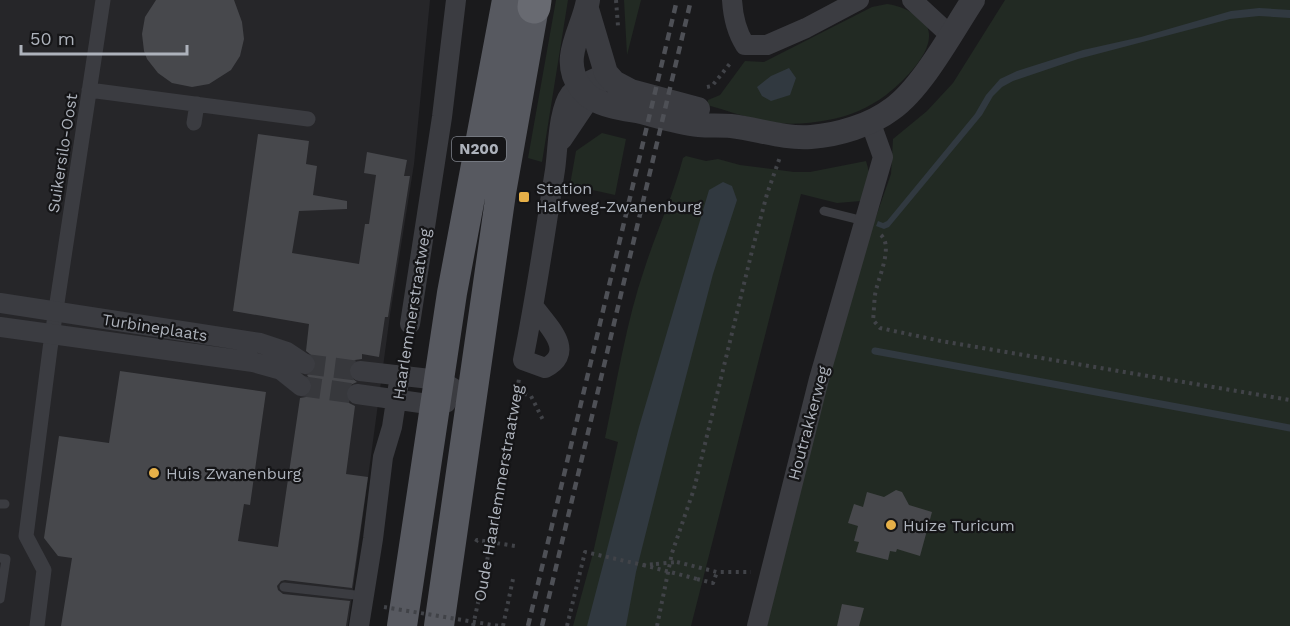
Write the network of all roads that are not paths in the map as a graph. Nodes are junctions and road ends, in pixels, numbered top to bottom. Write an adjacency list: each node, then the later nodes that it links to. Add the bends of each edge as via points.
1 (103, 0): 11 (street, Suikersilo-Oost)
2 (456, 0): 23 (street, Haarlemmerstraatweg)
3 (732, 0): 4 (street, via 744,45 767,45)
4 (859, 0)
5 (912, 0): 9 (street)
6 (973, 0): 9 (street)
7 (525, 2): 30 (main road, N200, via 458,261); 33 (main road, N200)
8 (588, 5): 10 (street); 12 (street, via 572,57 574,74)
9 (950, 35): 15 (street, via 915,88 892,110)
10 (606, 73): 12 (street); 17 (street, via 631,91 702,111)
11 (89, 90): 13 (street); 22 (street, Suikersilo-Oost)
12 (585, 92): 17 (street, via 608,105 699,125); 21 (street, via 559,145)
13 (196, 104): 14 (street); 16 (street)
14 (308, 119)
15 (870, 121): 17 (street, via 843,131 796,137); 19 (street, Houtrakkerweg, via 882,157)
16 (194, 123)
17 (732, 126)
18 (824, 211): 19 (lane)
19 (864, 221): 42 (street, Houtrakkerweg, via 819,379)
20 (0, 303): 22 (street, Turbineplaats)
21 (534, 307): 21 (street, Oude Haarlemmerstraatweg, via 556,337 560,355 545,368 523,360)
22 (56, 312): 25 (street, Suikersilo-Oost); 26 (street, Turbineplaats, via 260,343 287,352)
23 (410, 324)
24 (0, 327): 25 (street, Turbineplaats)
25 (51, 341): 29 (street, Turbineplaats, via 253,362 281,370); 39 (street, Suikersilo-Oost, via 26,536 44,570)
26 (305, 364)
27 (360, 372): 28 (street)
28 (400, 375): 30 (street); 32 (street, Haarlemmerstraatweg)
29 (301, 386)
30 (437, 393): 32 (street); 33 (street); 38 (main road, N200)
31 (357, 394): 32 (street)
32 (396, 399): 36 (street, Haarlemmerstraatweg, via 393,427 383,457)
33 (472, 399): 41 (main road, N200)
34 (0, 558): 37 (lane, via 6,559)
35 (284, 587): 36 (lane)
36 (364, 596): 40 (street, Haarlemmerstraatweg)
37 (0, 599)
38 (393, 616)
39 (37, 626)
40 (359, 626)
41 (439, 626)
42 (757, 626)

